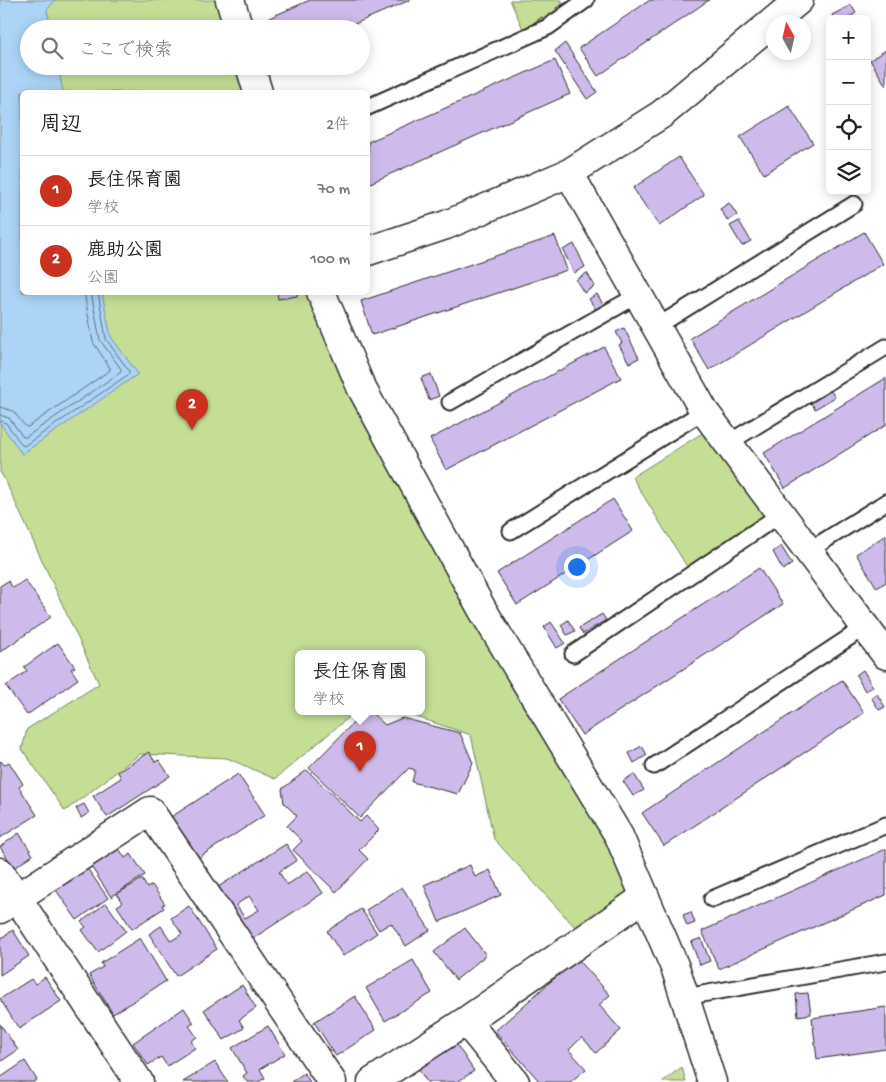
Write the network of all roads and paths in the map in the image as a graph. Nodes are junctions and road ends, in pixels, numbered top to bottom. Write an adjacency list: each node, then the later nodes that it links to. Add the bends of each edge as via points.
1 (586, 0): 7 (lane, via 548,27)
2 (799, 0): 8 (street, via 662,114)
3 (233, 1): 4 (street)
4 (237, 20)
5 (253, 75): 6 (street)
6 (257, 90)
7 (370, 106)
8 (569, 173): 10 (street, via 446,225); 12 (street)
9 (854, 204): 13 (lane)
10 (370, 250)
11 (322, 295): 28 (street, via 361,387 482,609 619,836)
12 (638, 295): 13 (street); 15 (lane)
13 (656, 327): 16 (street)
14 (886, 347): 17 (lane)
15 (450, 402)
16 (704, 411): 17 (street); 20 (lane)
17 (728, 443): 19 (street)
18 (886, 502): 21 (lane)
19 (781, 514): 21 (street); 23 (lane)
20 (511, 531)
21 (808, 551): 22 (street)
22 (865, 627): 24 (street); 25 (lane)
23 (573, 654)
24 (886, 655)
25 (654, 766)
26 (886, 825): 29 (lane)
27 (0, 872): 30 (street)
28 (645, 897): 32 (street); 33 (street)
29 (712, 899)
30 (9, 904): 34 (street); 35 (street, via 150,811)
31 (886, 962): 32 (lane)
32 (685, 997): 38 (street)
33 (466, 1021): 36 (street); 37 (street)
34 (139, 1082)
35 (332, 1082)
36 (372, 1082)
37 (515, 1082)
38 (712, 1082)

